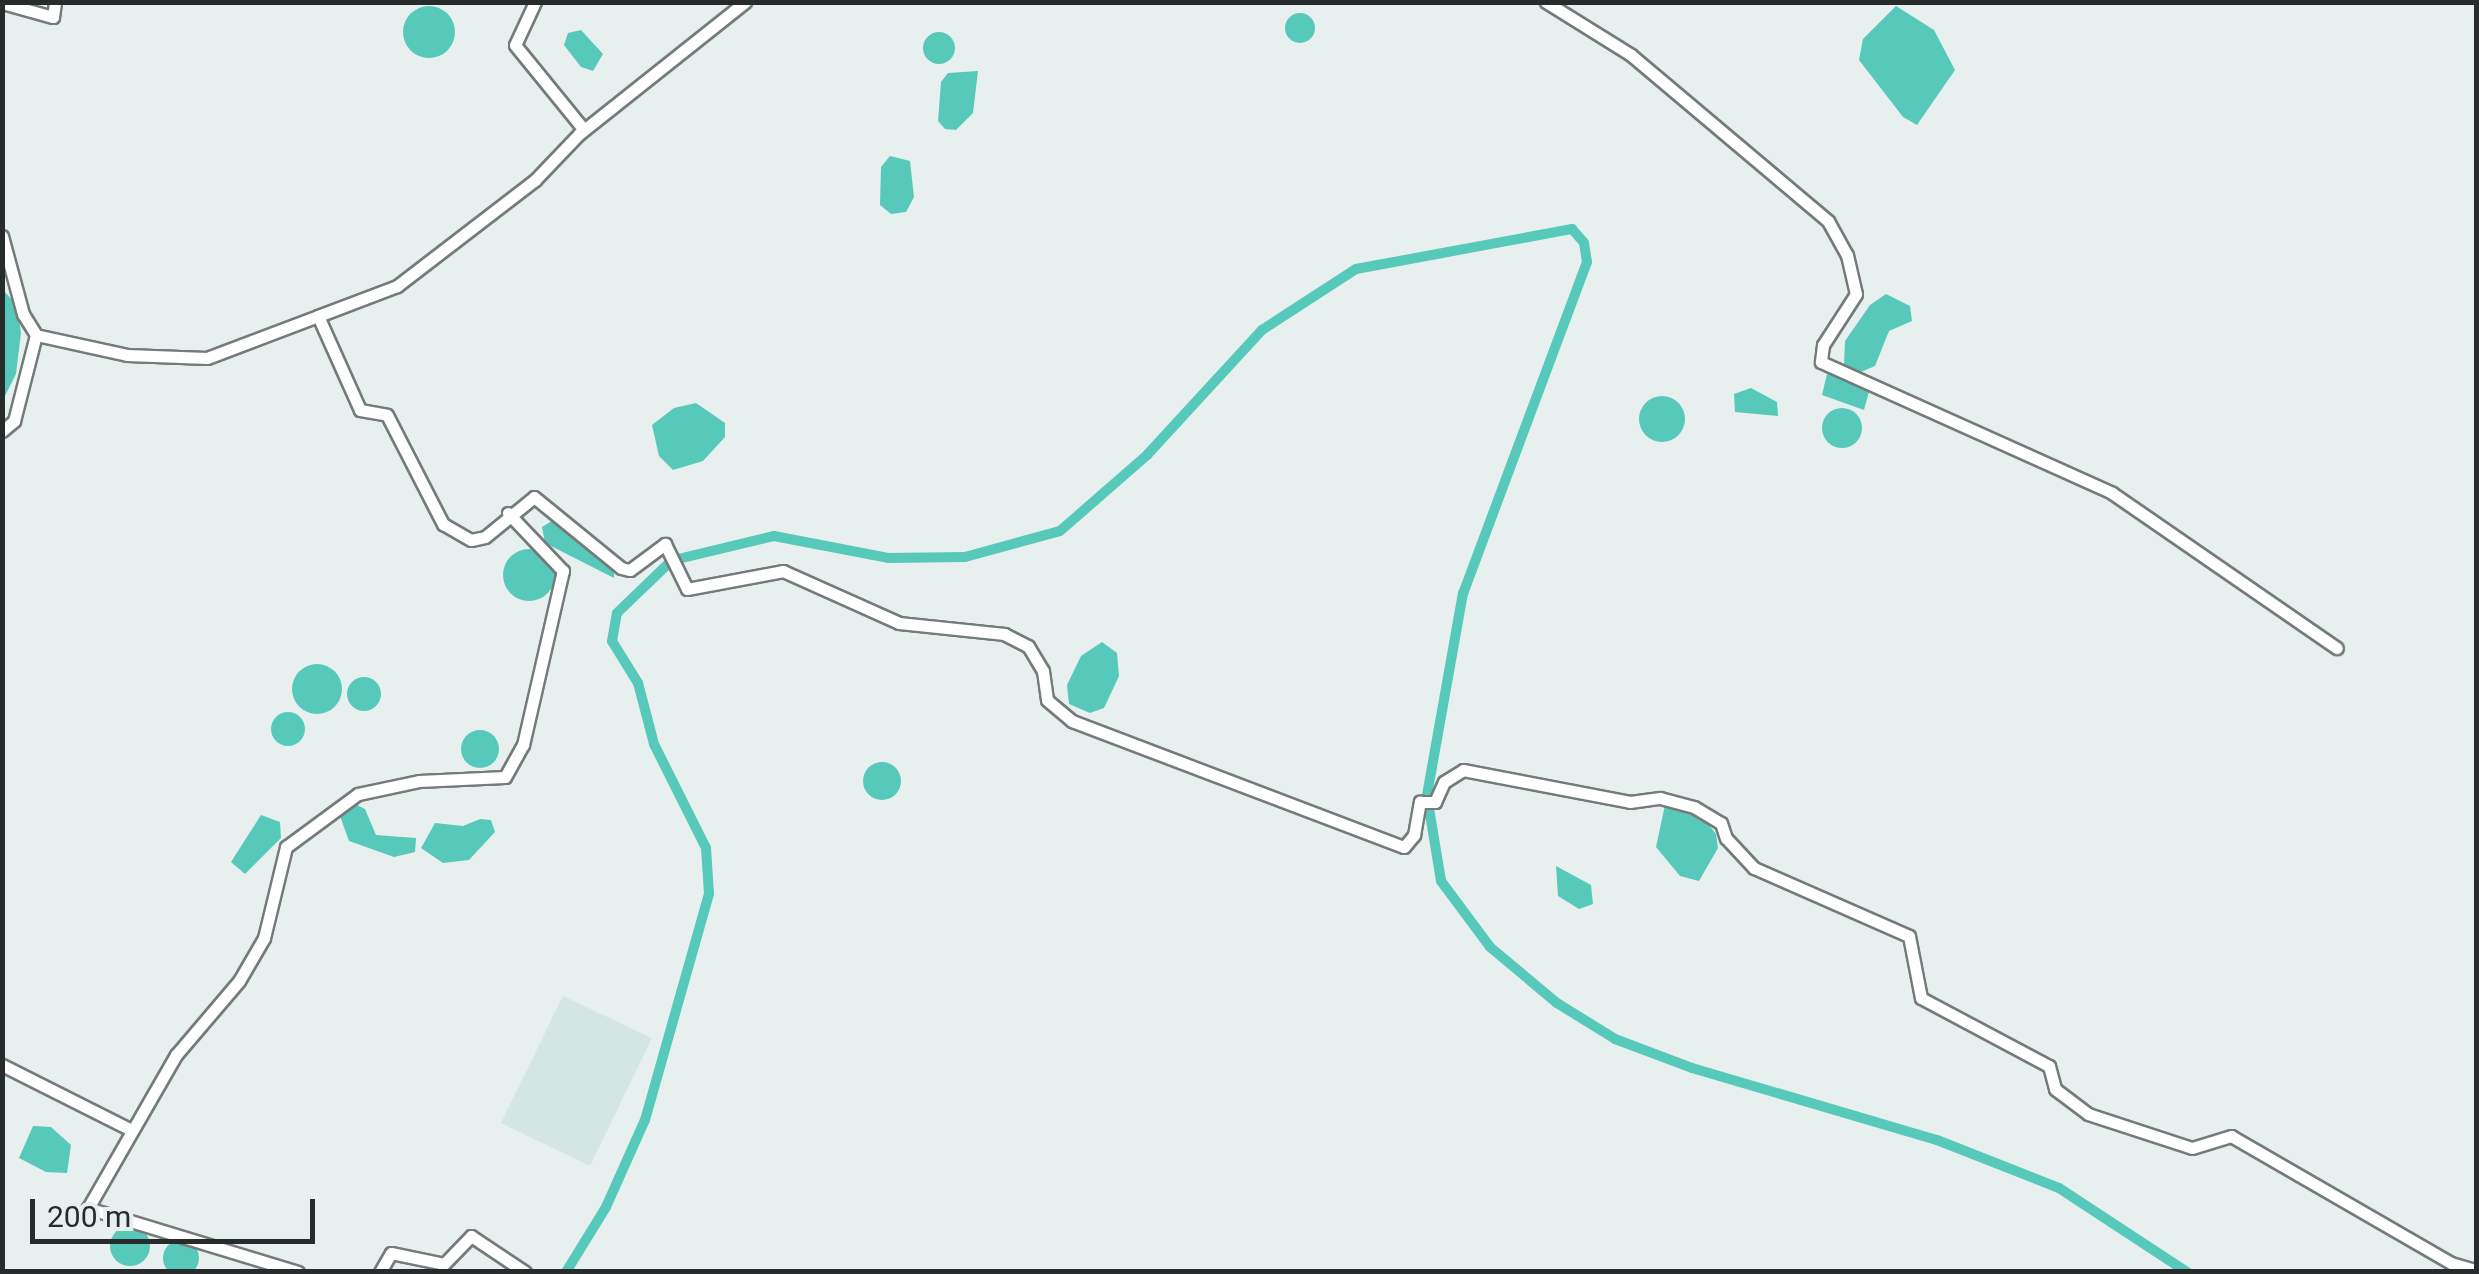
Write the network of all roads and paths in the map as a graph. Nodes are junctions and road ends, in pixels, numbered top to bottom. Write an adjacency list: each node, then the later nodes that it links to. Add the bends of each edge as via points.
1 (55, 2): 5 (street, via 53,16)
2 (535, 2): 6 (street, via 515,45)
3 (745, 2): 6 (street)
4 (1546, 2): 12 (street, via 1630,55 1828,221 1847,255 1856,294 1823,344 1821,362 2112,493)
5 (2, 3)
6 (584, 130): 8 (street, via 534,180 397,286)
7 (2, 236): 9 (street, via 23,314)
8 (318, 316): 9 (street, via 208,358 127,355); 11 (street, via 360,410 387,415 443,524 476,540)
9 (36, 335): 10 (street, via 14,421)
10 (2, 432)
11 (508, 513): 14 (street, via 563,571 522,745 505,777 419,781 358,794 286,847 264,938); 15 (street, via 534,497 630,570 665,544 687,589 764,572 798,573 848,604 898,623 1004,634 1028,646 1043,671 1047,700 1072,721 1404,847 1414,835 1420,802 1435,802 1454,774 1480,769 1630,802 1660,798 1694,807 1721,823 1754,868 1909,936 1921,998 2050,1066 2055,1089 2088,1114 2192,1148 2231,1136 2451,1263)
12 (2337, 648)
13 (2, 1065): 14 (street)
14 (129, 1129): 16 (street, via 88,1208)
15 (2476, 1270)
16 (298, 1272)
17 (380, 1272): 18 (street, via 391,1252 444,1264 471,1236)
18 (525, 1272)

